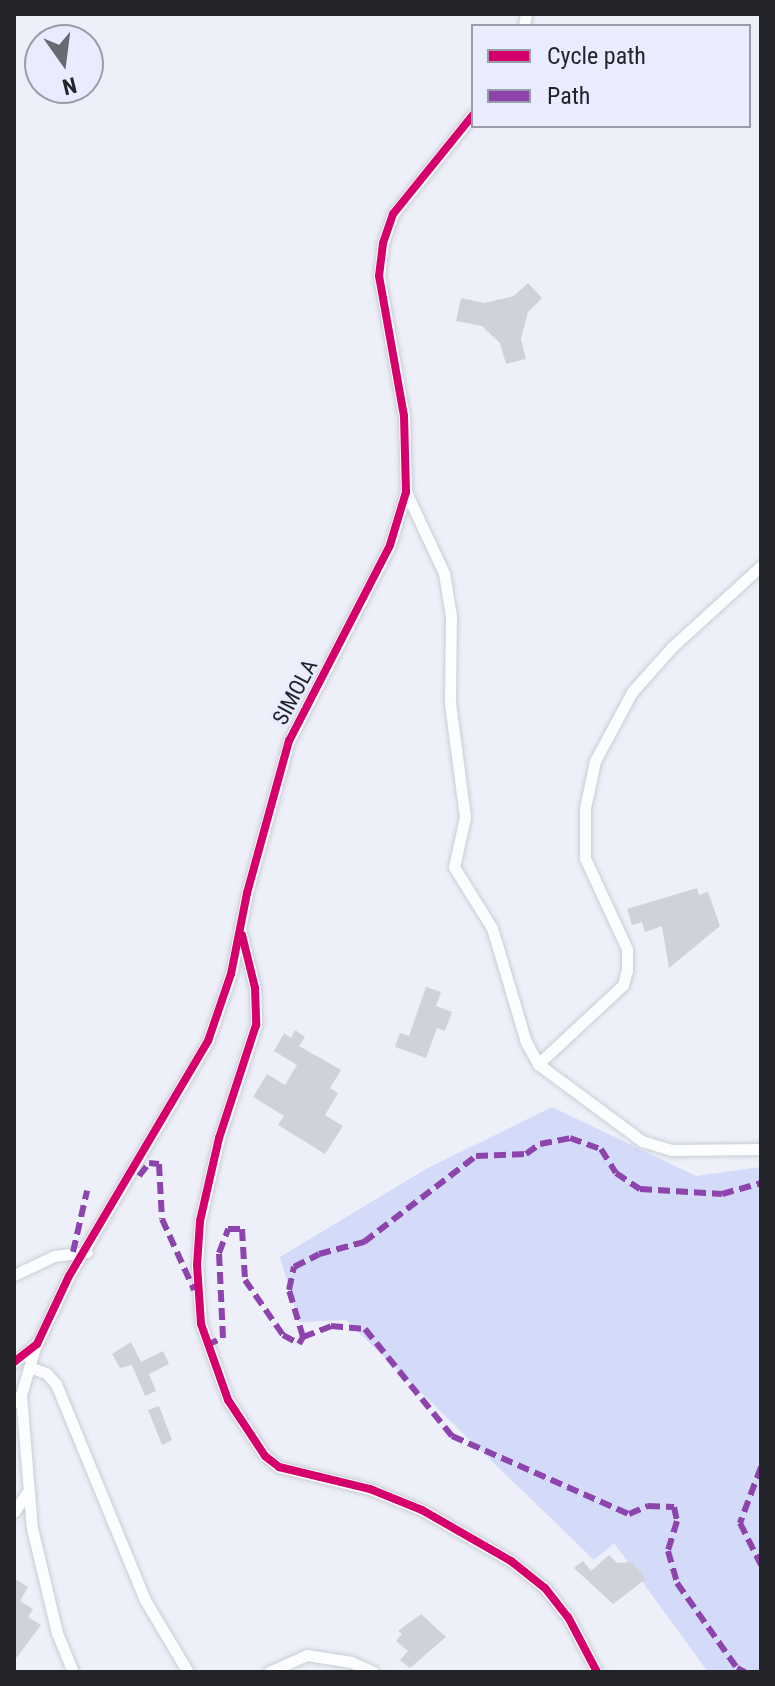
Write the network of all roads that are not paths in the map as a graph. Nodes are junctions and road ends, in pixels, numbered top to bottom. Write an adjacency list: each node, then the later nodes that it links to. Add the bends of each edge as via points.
1 (471, 117): 2 (street, SIMOLA, via 393,214 383,243 379,276 404,416)
2 (406, 492): 4 (street, SIMOLA, via 390,545 289,741); 5 (street, via 444,573 451,616 450,703 465,817 454,867 492,928 526,1042)
3 (761, 566): 5 (street, via 672,647 632,692 595,761 585,808 585,858 627,949 627,970 623,985)
4 (240, 928): 7 (street, SIMOLA, via 208,1041); 19 (street, via 255,988 256,1025 216,1153 200,1221 197,1265 201,1324 228,1400 265,1456 279,1467 370,1489 422,1510 511,1561 545,1588 568,1617)
5 (538, 1064): 6 (street, via 642,1141 671,1150)
6 (761, 1149)
7 (87, 1252): 8 (street, via 54,1256); 9 (street, SIMOLA, via 69,1276)
8 (14, 1275)
9 (37, 1344): 10 (street, SIMOLA); 11 (street)
10 (14, 1362)
11 (30, 1367): 12 (street); 16 (street, via 56,1384 145,1600)
12 (18, 1398): 13 (street)
13 (27, 1493): 14 (street); 15 (street, via 46,1590)
14 (14, 1512)
15 (73, 1672)
16 (188, 1672)
17 (269, 1672): 18 (street, via 307,1655 342,1659)
18 (373, 1672)
19 (597, 1672)

